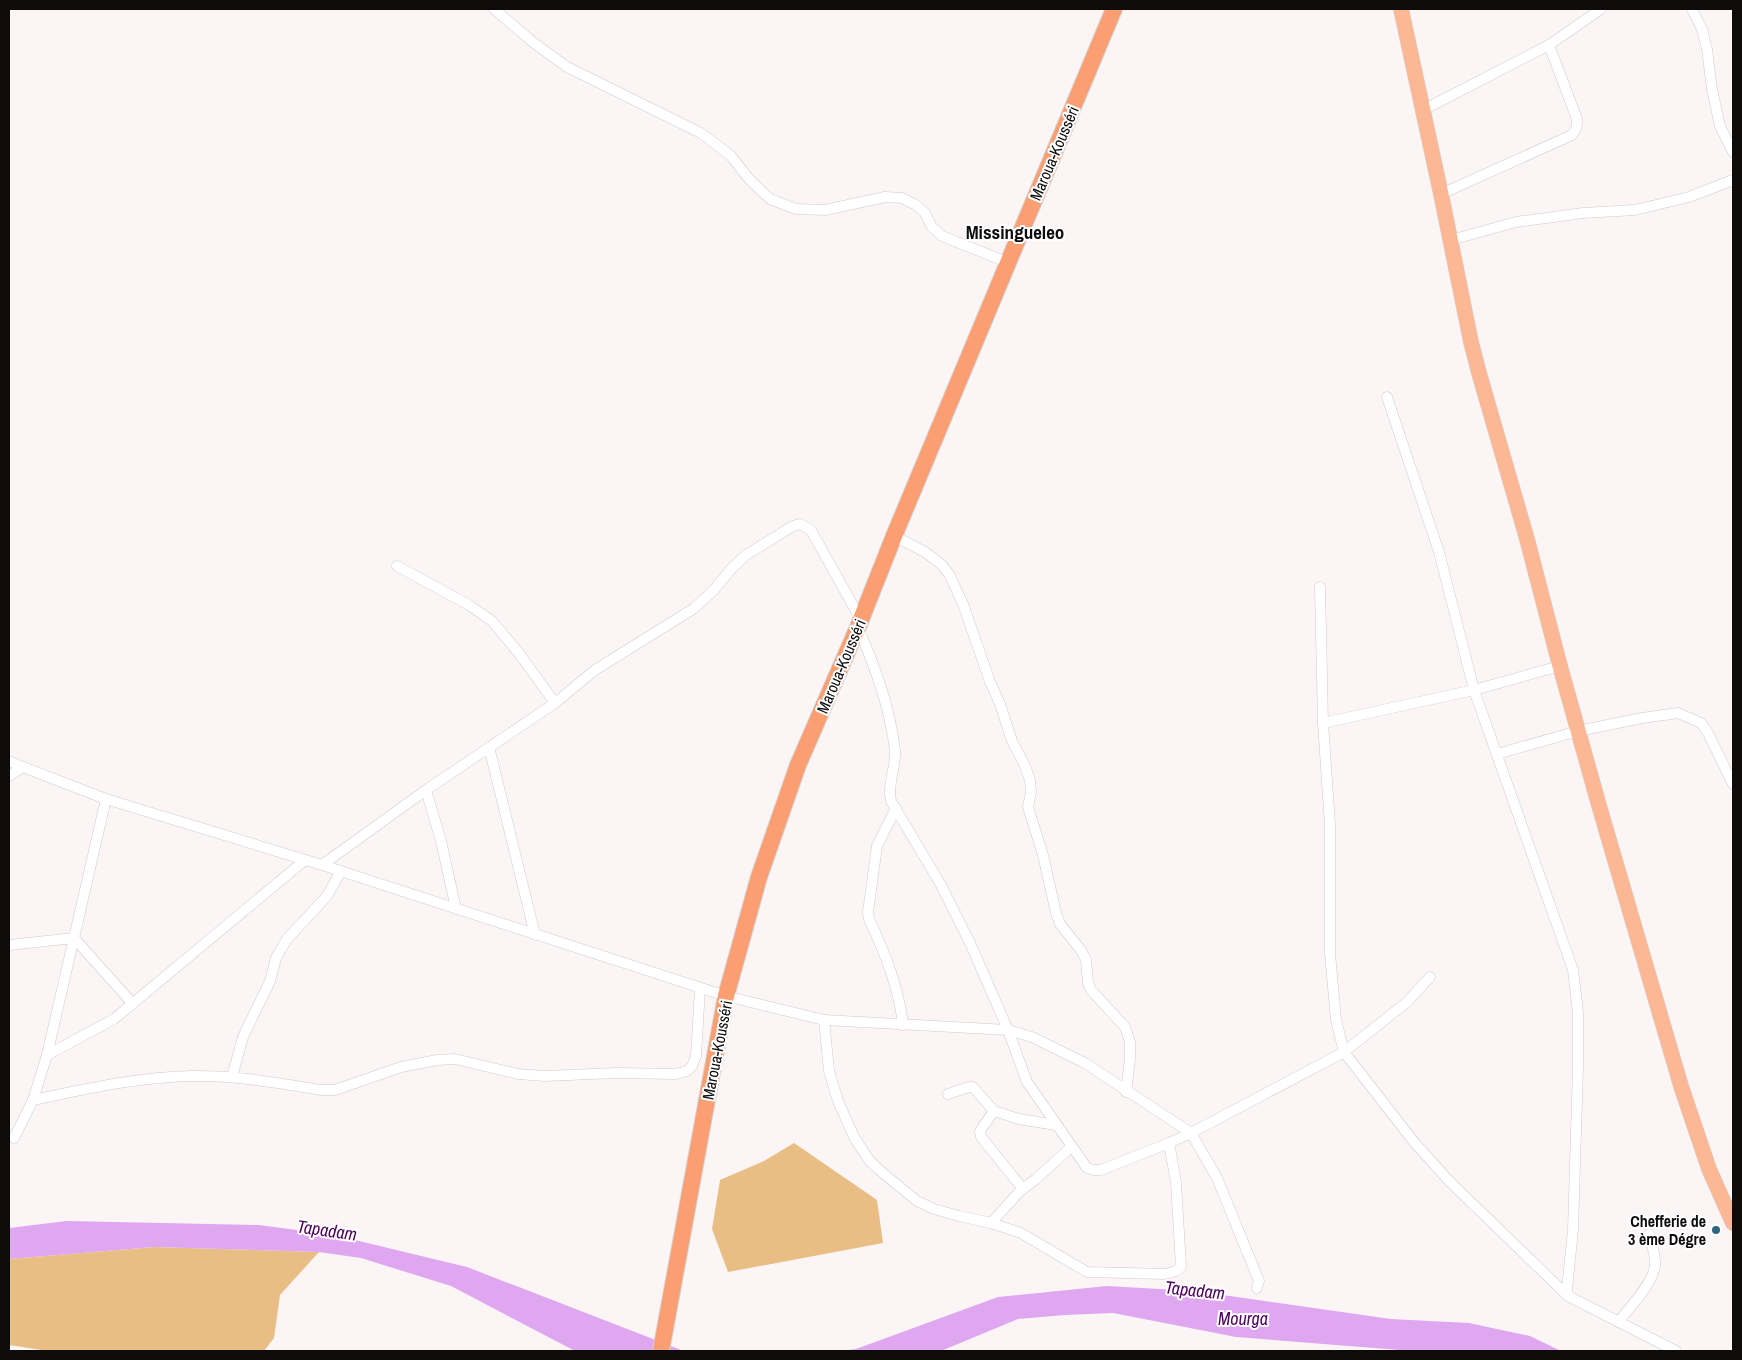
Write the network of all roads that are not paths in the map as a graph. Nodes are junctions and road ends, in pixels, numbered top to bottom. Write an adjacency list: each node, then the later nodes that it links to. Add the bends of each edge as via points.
1 (494, 9): 12 (street, via 567,67 701,133 731,156 749,180 770,199 796,208 825,210 885,197 902,198 925,213 932,227 942,236)
2 (1114, 9): 12 (highway, Maroua-Kousséri)
3 (1401, 9): 7 (main road)
4 (1600, 9): 6 (street)
5 (1692, 9): 8 (street, via 1707,49 1720,126)
6 (1549, 45): 7 (street); 10 (street, via 1577,119 1575,131)
7 (1424, 110): 10 (main road)
8 (1733, 152)
9 (1733, 180): 11 (street, via 1689,197 1635,210 1583,212 1516,222)
10 (1441, 194): 11 (main road)
11 (1450, 240): 18 (main road, via 1477,365)
12 (1009, 263): 14 (highway, Maroua-Kousséri)
13 (1387, 397): 19 (street, via 1439,552)
14 (894, 536): 17 (highway, Maroua-Kousséri); 49 (street, via 941,564 963,604 1012,741 1030,780 1028,807 1056,914 1086,959 1091,990 1124,1027 1130,1042)
15 (397, 566): 20 (street, via 492,621)
16 (1320, 587): 21 (street)
17 (859, 623): 20 (street, via 811,530 800,524 746,555 693,609 595,670); 31 (street, via 890,714 895,754 890,796); 41 (highway, Maroua-Kousséri, via 798,765 759,877)
18 (1560, 666): 19 (street); 22 (main road)
19 (1474, 690): 21 (street); 24 (street)
20 (555, 703): 23 (street)
21 (1323, 723): 46 (street, via 1330,825 1330,954 1336,1020)
22 (1578, 731): 24 (street); 28 (street, via 1642,718 1678,714 1691,718 1707,731); 60 (main road, via 1681,1086 1709,1169)
23 (489, 747): 29 (street); 36 (street)
24 (1497, 754): 63 (street, via 1573,970 1578,1012 1578,1067)
25 (9, 762): 26 (street)
26 (22, 767): 27 (street); 30 (street)
27 (9, 776)
28 (1733, 784)
29 (426, 790): 33 (street); 35 (street)
30 (106, 800): 32 (street); 37 (street)
31 (896, 808): 44 (street, via 877,846 868,912 899,997); 45 (street, via 945,893)
32 (306, 860): 33 (street); 42 (street)
33 (322, 865): 34 (street)
34 (341, 871): 35 (street); 48 (street, via 327,896 287,939 276,958 270,981 243,1038)
35 (456, 909): 36 (street)
36 (535, 935): 40 (street)
37 (74, 938): 38 (street); 42 (street); 47 (street)
38 (9, 945)
39 (1430, 977): 46 (street, via 1407,1002)
40 (700, 988): 41 (street); 48 (street, via 696,1056 692,1066 676,1074 544,1076 518,1074 455,1059 401,1067 335,1090)
41 (726, 996): 43 (street); 65 (highway, Maroua-Kousséri)
42 (133, 1004): 47 (street, via 114,1019)
43 (824, 1020): 44 (street); 59 (street, via 829,1071 838,1101 854,1137 869,1160 917,1201 934,1210)
44 (903, 1025): 45 (street)
45 (1008, 1030): 49 (street, via 1032,1037 1085,1063); 53 (street, via 1027,1082)
46 (1344, 1052): 54 (street); 63 (street, via 1414,1142)
47 (47, 1055): 51 (street)
48 (232, 1077): 51 (street, via 165,1077)
49 (1126, 1092): 54 (street)
50 (948, 1094): 52 (street, via 973,1087)
51 (33, 1100): 55 (street)
52 (994, 1110): 53 (street, via 1019,1119); 58 (street, via 980,1131 981,1137)
53 (1056, 1125): 57 (street)
54 (1191, 1133): 56 (street); 62 (street, via 1217,1178 1259,1281)
55 (14, 1138)
56 (1169, 1143): 57 (street, via 1101,1170 1087,1168); 59 (street, via 1181,1242 1181,1267 1176,1271 1166,1274 1087,1272 1021,1233)
57 (1071, 1146): 58 (street)
58 (1023, 1189): 59 (street)
59 (991, 1223)
60 (1733, 1223)
61 (1649, 1234): 64 (street, via 1655,1266 1653,1274)
62 (1257, 1288)
63 (1568, 1296): 64 (street)
64 (1618, 1322): 66 (street)
65 (662, 1343)
66 (1676, 1351)

